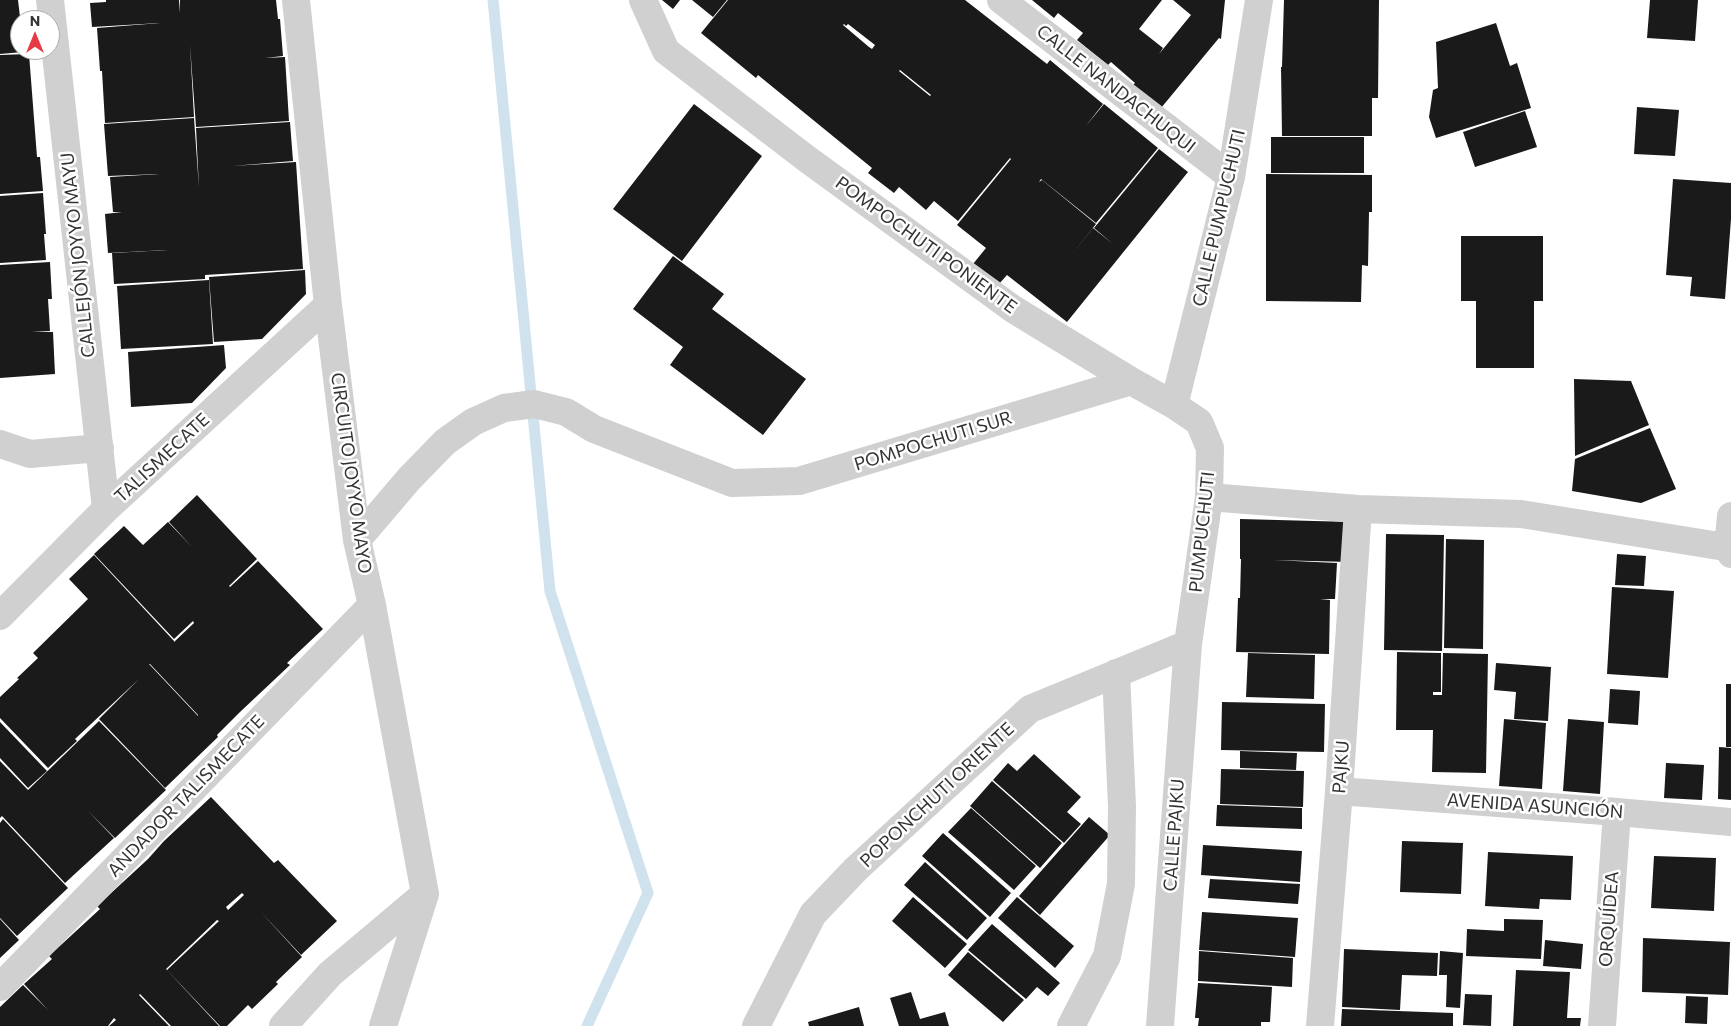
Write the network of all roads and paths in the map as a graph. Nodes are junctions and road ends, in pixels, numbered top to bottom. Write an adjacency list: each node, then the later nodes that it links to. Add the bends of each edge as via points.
1 (50, 0): 12 (street, CALLEJÓN JOYYO MAYU)
2 (296, 0): 7 (street, CIRCUITO JOYYO MAYO)
3 (643, 0): 8 (street, POMPOCHUTI PONIENTE, via 666,51 815,165 1013,309)
4 (1001, 0): 6 (street, CALLE NANDACHUQUI)
5 (1259, 0): 6 (street, CALLE PUMPUCHUTI)
6 (1231, 177): 9 (street, CALLE PUMPUCHUTI)
7 (328, 304): 14 (street, TALISMECATE); 17 (street, CIRCUITO JOYYO MAYO)
8 (1131, 381): 9 (street, POMPOCHUTI PONIENTE); 17 (street, POMPOCHUTI SUR, via 799,481 732,483 594,429 566,412 534,404 504,408 473,422 445,442)
9 (1174, 405): 10 (street, POMPOCHUTI PONIENTE)
10 (1199, 422): 13 (street, PUMPUCHUTI, via 1210,448)
11 (0, 444): 12 (street, via 30,454)
12 (100, 448): 14 (street, CALLEJÓN JOYYO MAYU)
13 (1209, 497): 15 (street); 21 (street, PUMPUCHUTI)
14 (106, 509): 20 (street, TALISMECATE)
15 (1358, 509): 18 (street, via 1521,514); 23 (street, PAJKU)
16 (1731, 516): 18 (street)
17 (357, 540): 19 (street, CIRCUITO JOYYO MAYO)
18 (1730, 550)
19 (372, 606): 26 (street, CIRCUITO JOYYO MAYO); 27 (street, ANDADOR TALISMECATE)
20 (0, 616)
21 (1188, 644): 22 (street, POPONCHUTI ORIENTE); 32 (street, CALLE PAJKU)
22 (1116, 673): 30 (street, POPONCHUTI ORIENTE, via 1030,709 856,869 813,914); 31 (street, via 1122,806 1121,884 1107,956)
23 (1339, 791): 24 (street, AVENIDA ASUNCIÓN); 33 (street, PAJKU)
24 (1617, 812): 25 (street, AVENIDA ASUNCIÓN); 34 (street, ORQUÍDEA)
25 (1731, 822)
26 (425, 894): 28 (street, via 330,974); 29 (street, CIRCUITO JOYYO MAYO)
27 (0, 988)
28 (283, 1026)
29 (383, 1026)
30 (756, 1026)
31 (1071, 1026)
32 (1160, 1026)
33 (1320, 1026)
34 (1602, 1026)

